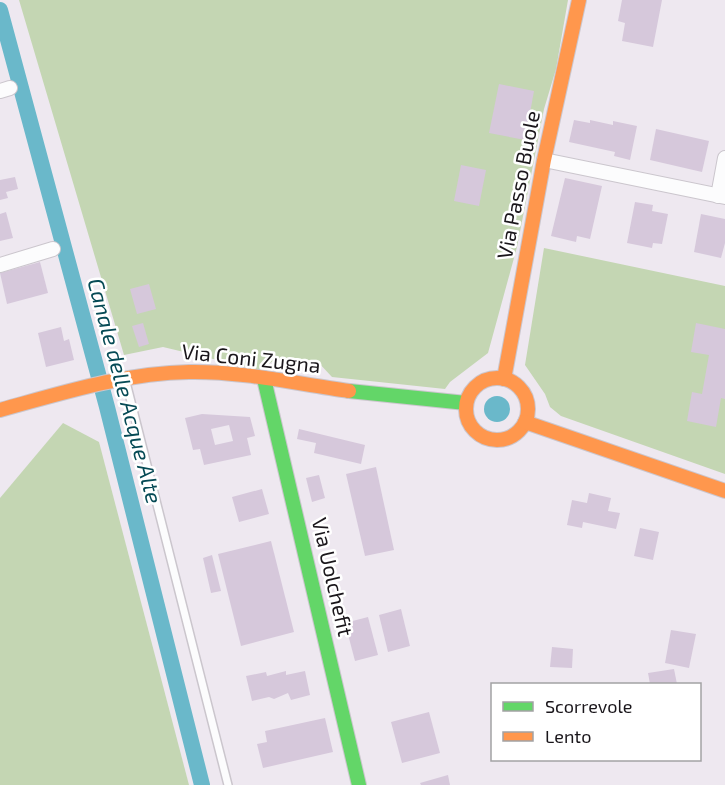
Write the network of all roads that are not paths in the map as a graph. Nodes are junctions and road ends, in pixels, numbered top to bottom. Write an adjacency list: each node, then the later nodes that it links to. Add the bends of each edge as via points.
1 (579, 0): 3 (street, Via Passo Buole)
2 (725, 158): 4 (street)
3 (544, 160): 4 (street); 9 (street, Via Passo Buole)
4 (721, 197)
5 (53, 249): 6 (street)
6 (0, 265)
7 (125, 379): 8 (street, Via Coni Zugna, via 192,372); 11 (street, Via Coni Zugna); 14 (lane)
8 (264, 379): 10 (street, Via Coni Zugna); 15 (street, Via Uolchefit)
9 (504, 379): 10 (street, via 484,380); 12 (street, via 522,391 528,411)
10 (466, 403): 12 (street, via 469,423 492,440 512,436)
11 (0, 410)
12 (525, 422): 13 (street)
13 (725, 491)
14 (228, 785)
15 (359, 785)

